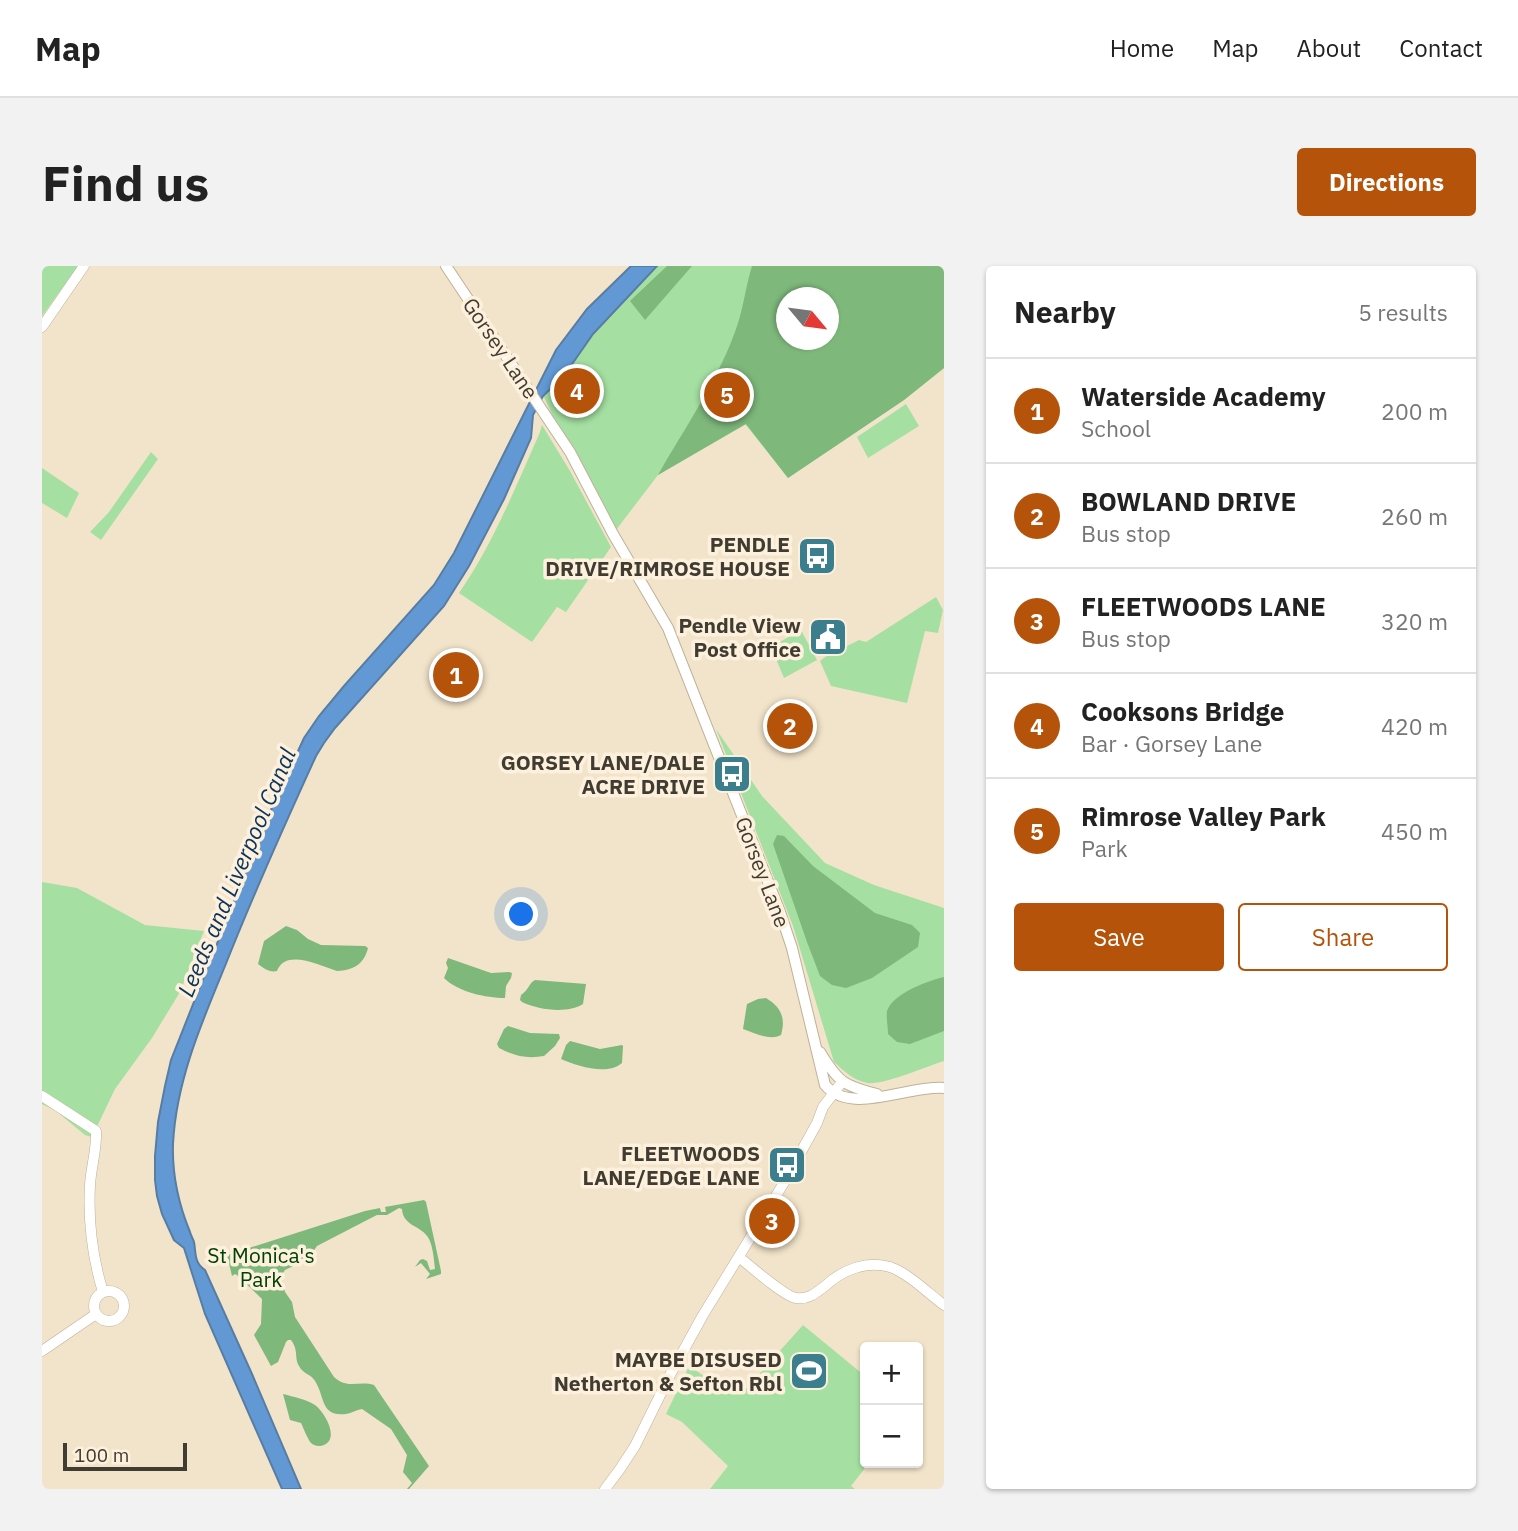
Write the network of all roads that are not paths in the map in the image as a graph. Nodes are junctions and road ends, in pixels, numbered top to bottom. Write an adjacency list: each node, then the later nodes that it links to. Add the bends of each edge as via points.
1 (84, 266): 3 (street)
2 (446, 266): 4 (main road, Gorsey Lane, via 577,463 667,628 780,912)
3 (42, 327)
4 (817, 1046): 5 (main road, Gorsey Lane); 7 (main road, Gorsey Lane, via 825,1085)
5 (842, 1082): 7 (street); 9 (main road)
6 (944, 1088): 9 (main road)
7 (833, 1092): 9 (main road, via 858,1100); 10 (street)
8 (42, 1096): 11 (street, via 96,1131 89,1217 94,1265)
9 (884, 1096)
10 (739, 1257): 12 (street, via 794,1298 808,1298 845,1271 870,1265 892,1268); 15 (street, via 677,1362 635,1446)
11 (103, 1292): 13 (street, via 94,1301); 13 (street, via 119,1295 124,1308 111,1321)
12 (944, 1305)
13 (96, 1314): 14 (street)
14 (42, 1350)
15 (605, 1489)

